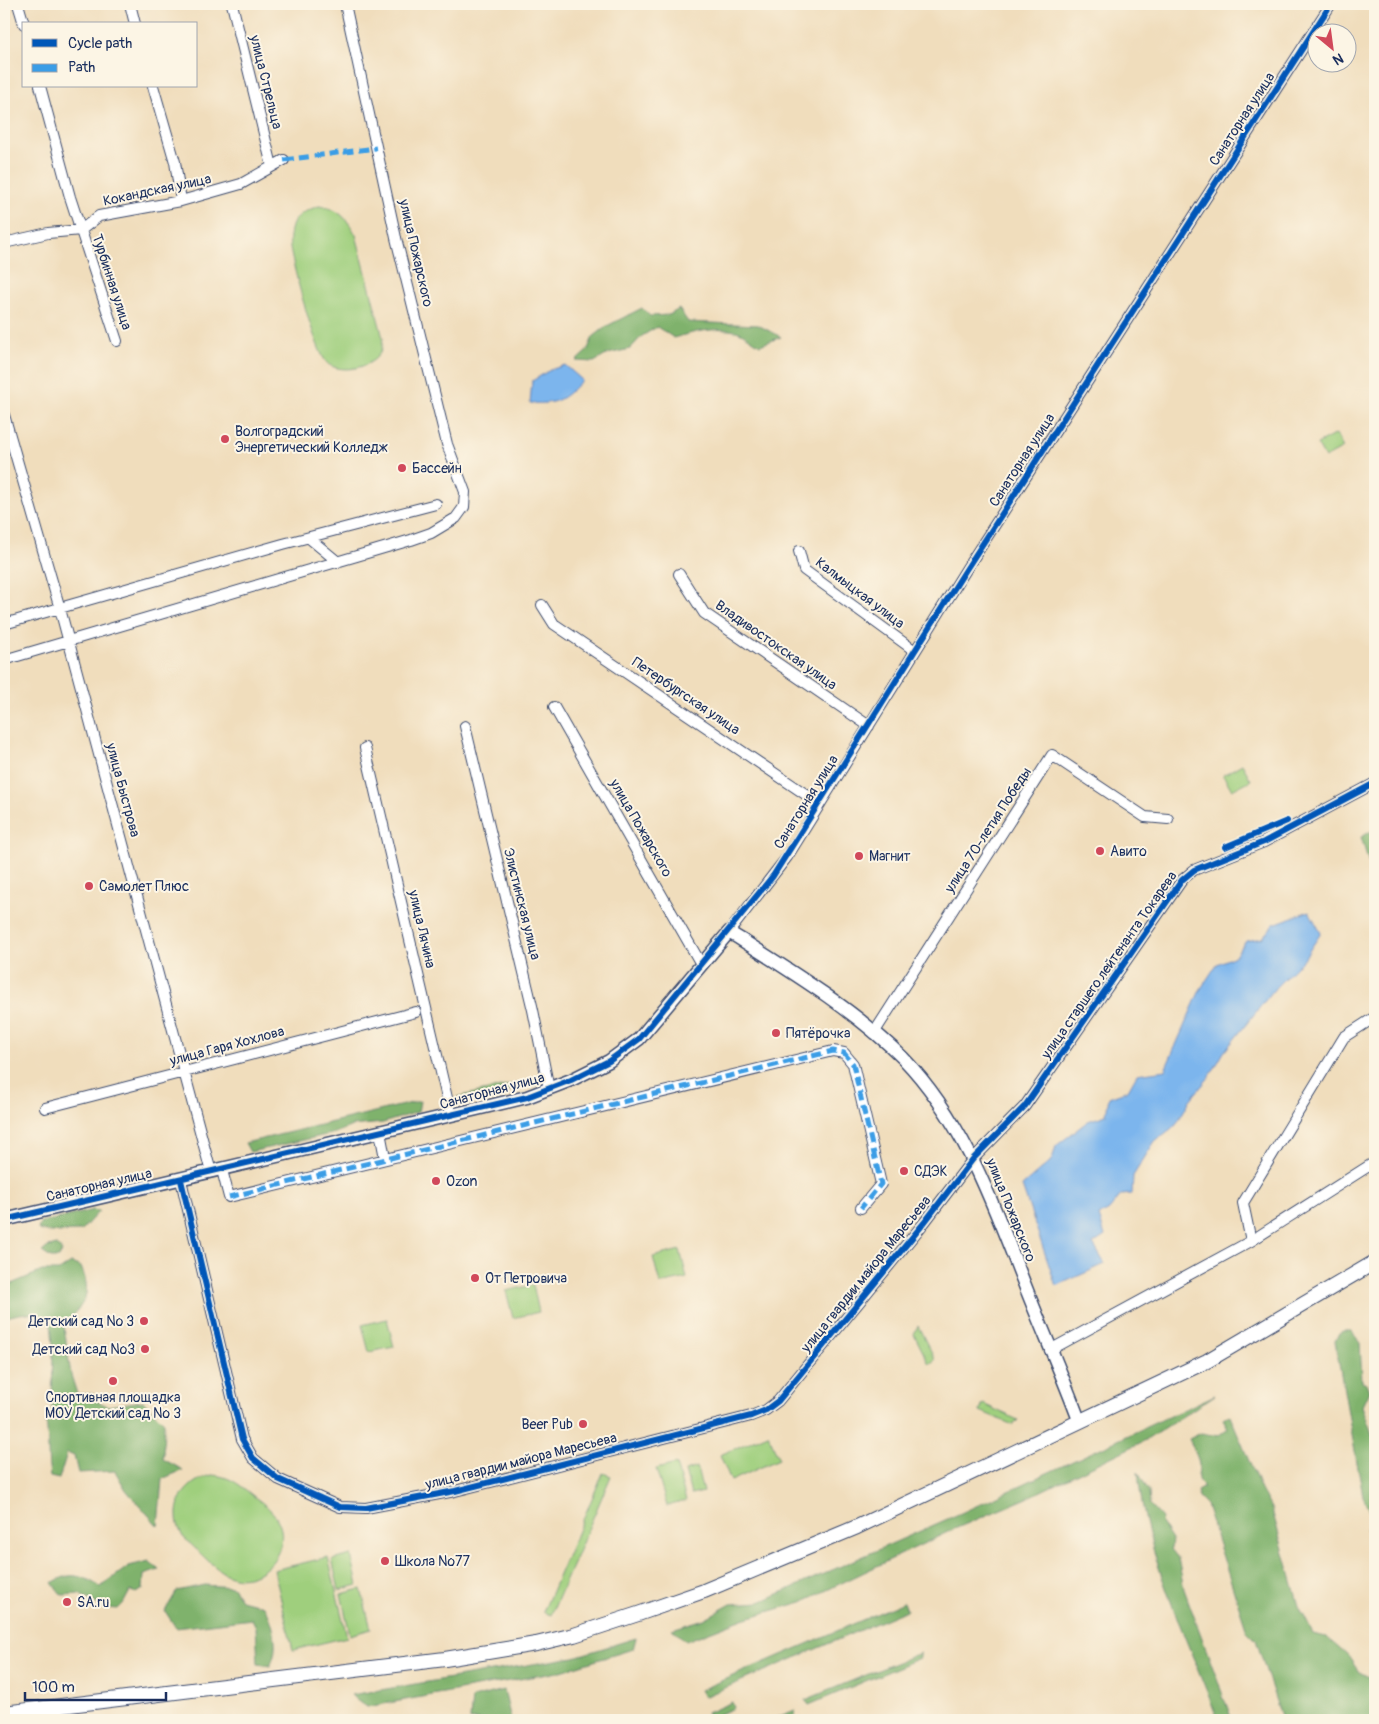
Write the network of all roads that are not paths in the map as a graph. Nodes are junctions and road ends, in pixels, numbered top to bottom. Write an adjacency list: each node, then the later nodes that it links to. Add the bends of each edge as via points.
1 (18, 4): 6 (street)
2 (130, 4): 7 (street)
3 (232, 4): 11 (street, улица Стрельца)
4 (344, 4): 20 (street, улица Пожарского, via 396,238 447,444 465,492 464,507 456,518 430,533)
5 (1331, 4): 26 (street, Санаторная улица)
6 (23, 22)
7 (134, 22)
8 (41, 88): 13 (street, Турбинная улица)
9 (154, 88): 12 (street, via 175,162)
10 (284, 160): 11 (street, Кокандская улица)
11 (272, 166): 12 (street, Кокандская улица, via 241,184)
12 (181, 201): 13 (street, Кокандская улица, via 99,216)
13 (81, 230): 14 (street, via 48,233); 15 (street, Турбинная улица)
14 (4, 243)
15 (117, 342)
16 (4, 415): 23 (street, улица Быстрова)
17 (436, 504): 18 (street)
18 (309, 538): 20 (street); 23 (street)
19 (800, 551): 26 (street, Калмыцкая улица, via 804,570)
20 (338, 562): 25 (street)
21 (680, 574): 30 (street, Владивостокская улица, via 704,613)
22 (542, 605): 33 (street, Петербургская улица, via 554,624)
23 (60, 609): 24 (street); 25 (street, улица Быстрова)
24 (4, 624)
25 (69, 642): 27 (street); 40 (street, улица Быстрова)
26 (915, 651): 30 (street, Санаторная улица)
27 (4, 660)
28 (554, 707): 36 (street, улица Пожарского)
29 (465, 726): 41 (street, Элистинская улица)
30 (868, 726): 33 (street, Санаторная улица)
31 (364, 748): 43 (street, улица Лячина)
32 (1375, 783): 46 (street, улица старшего лейтенанта Токарева, via 1264,842 1194,870 1182,880 1025,1106)
33 (820, 804): 35 (street, Санаторная улица, via 774,876)
34 (1168, 819): 39 (street, улица 70-летия Победы, via 1145,818 1052,755)
35 (729, 932): 36 (street, Санаторная улица); 39 (street, улица Пожарского)
36 (701, 964): 41 (street, Санаторная улица, via 639,1039 609,1061)
37 (416, 1012): 40 (street, улица Гаря Хохлова)
38 (1375, 1017): 52 (street, via 1344,1037 1243,1203)
39 (874, 1033): 46 (street, улица Пожарского, via 903,1058 930,1089)
40 (184, 1072): 42 (street, улица Гаря Хохлова); 48 (street, улица Быстрова)
41 (549, 1089): 43 (street, Санаторная улица)
42 (45, 1108)
43 (451, 1116): 44 (street, Санаторная улица)
44 (380, 1132): 45 (street); 48 (street, Санаторная улица)
45 (385, 1158): 48 (street, улица Быстрова, via 229,1197); 50 (street, via 839,1051 853,1064 881,1184)
46 (973, 1159): 49 (street, улица гвардии майора Маресьева, via 797,1380 766,1410 733,1422 497,1481 366,1508 340,1507 285,1484 259,1465 245,1445 238,1428); 54 (street, улица Пожарского)
47 (1375, 1162): 52 (street)
48 (216, 1171): 49 (street, Санаторная улица)
49 (181, 1180): 51 (street, Санаторная улица)
50 (861, 1208)
51 (4, 1220)
52 (1250, 1241): 54 (street)
53 (1375, 1262): 55 (main road, via 1207,1361)
54 (1050, 1350): 55 (street, улица Пожарского)
55 (1079, 1420): 56 (main road, via 858,1528 704,1591 574,1635 445,1659)
56 (4, 1713)

